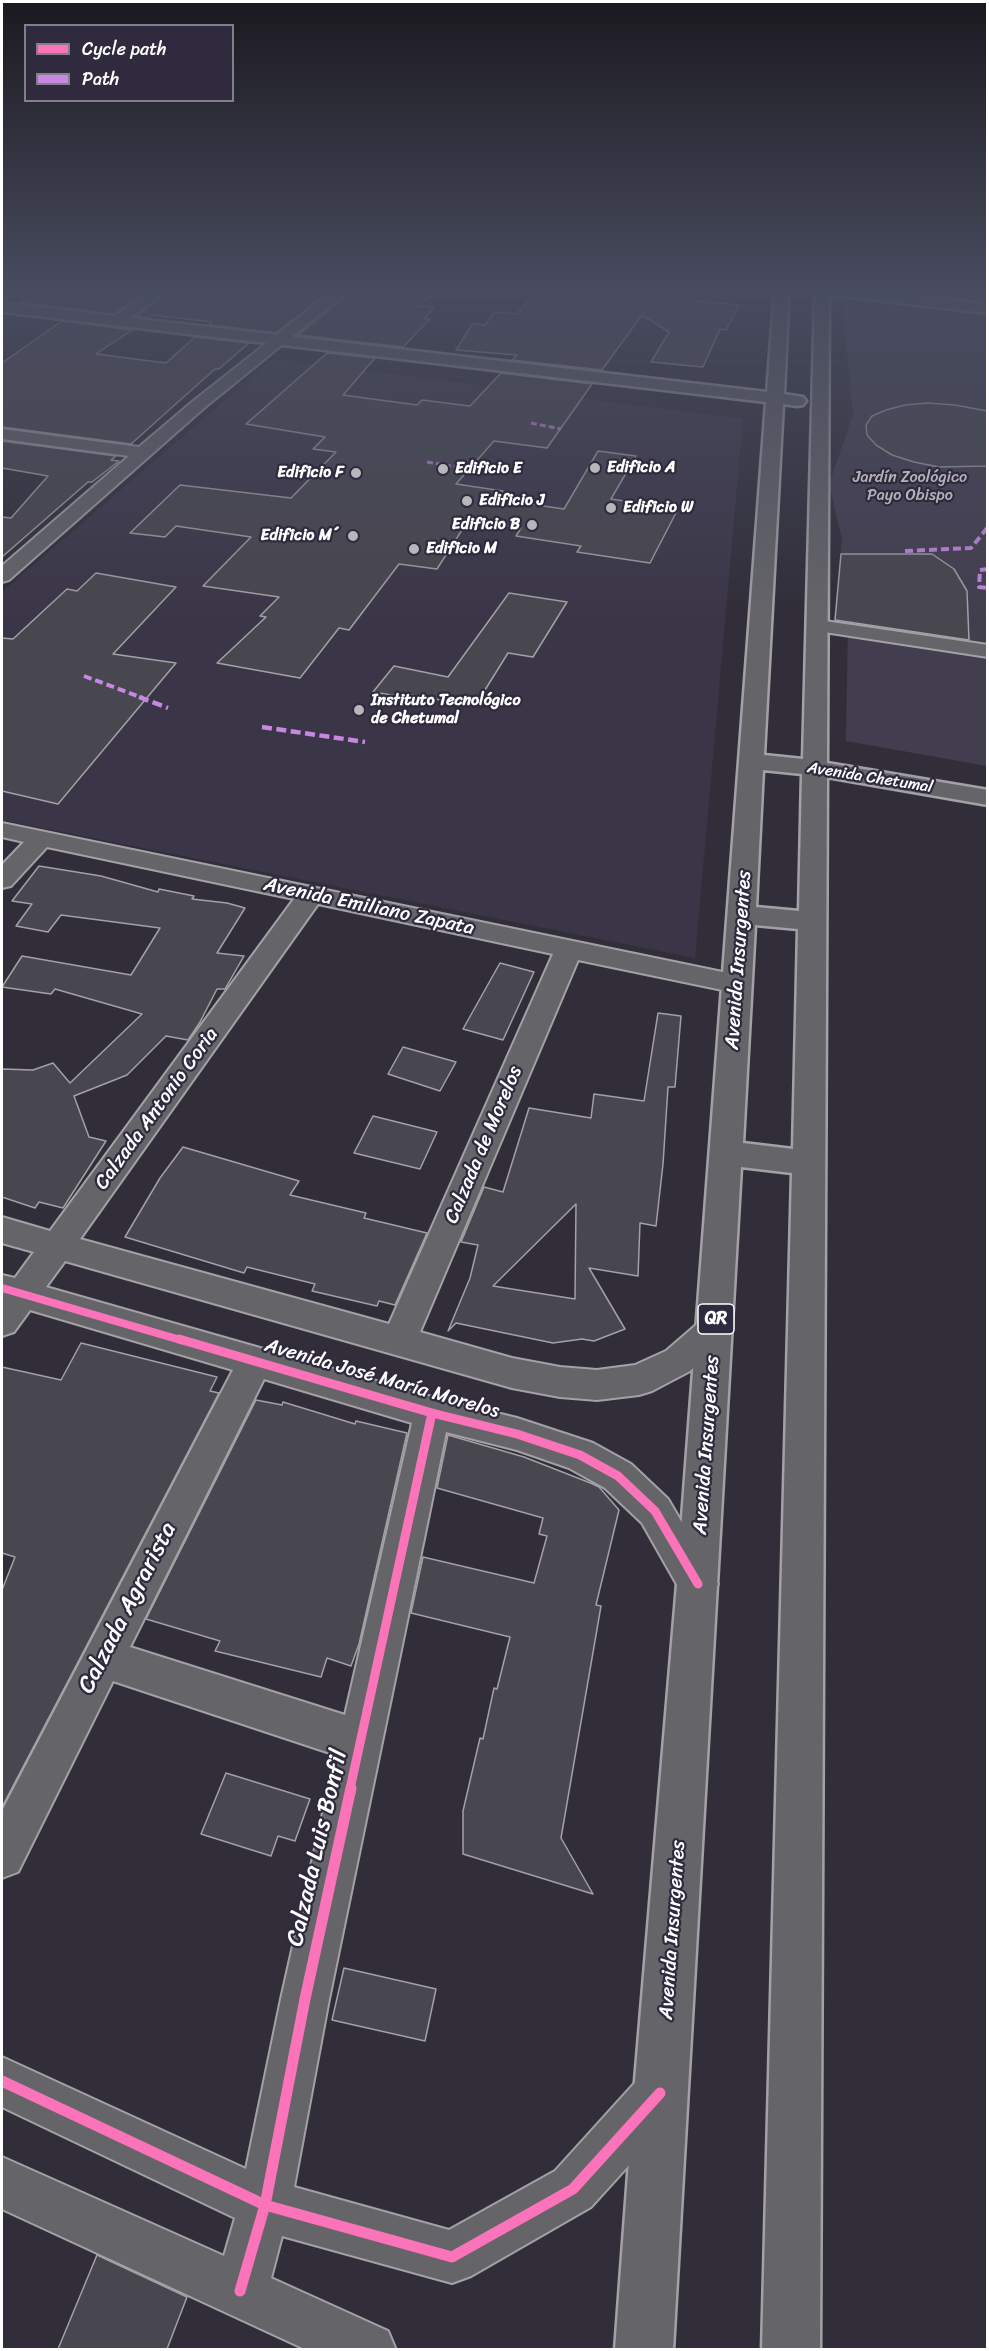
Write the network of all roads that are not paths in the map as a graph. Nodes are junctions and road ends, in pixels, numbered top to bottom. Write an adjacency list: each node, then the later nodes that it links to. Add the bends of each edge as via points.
1 (207, 399): 11 (street)
2 (666, 399): 7 (main road)
3 (719, 399): 9 (main road)
4 (761, 399): 9 (main road)
5 (774, 399): 9 (main road, Avenida Insurgentes / QR)
6 (818, 399): 8 (main road)
7 (720, 406): 9 (main road); 9 (main road)
8 (820, 409): 9 (main road); 14 (main road, via 813,453)
9 (769, 419): 16 (main road, Avenida Insurgentes / QR)
10 (2, 434): 11 (street)
11 (142, 453): 12 (street)
12 (11, 559): 13 (street)
13 (2, 576)
14 (818, 626): 15 (street); 17 (main road)
15 (987, 651)
16 (752, 761): 17 (main road, Avenida Chetumal); 23 (main road, Avenida Insurgentes / QR)
17 (816, 768): 18 (main road, Avenida Chetumal); 24 (main road)
18 (987, 798)
19 (2, 830): 20 (street, Avenida Emiliano Zapata)
20 (41, 838): 21 (street); 22 (street, Avenida Emiliano Zapata)
21 (2, 880)
22 (311, 895): 25 (street, Avenida Emiliano Zapata); 30 (street, Calzada Antonio Coria)
23 (742, 915): 24 (main road); 26 (main road, Avenida Insurgentes / QR)
24 (813, 921): 28 (main road)
25 (569, 949): 26 (street, Avenida Emiliano Zapata); 33 (street, Calzada de Morelos)
26 (737, 984): 27 (main road, Avenida Insurgentes / QR)
27 (726, 1153): 28 (main road); 32 (main road, Avenida Insurgentes / QR)
28 (810, 1163): 47 (main road)
29 (2, 1230): 30 (street, Avenida José María Morelos)
30 (58, 1246): 31 (street, Calzada Antonio Coria); 33 (street, Avenida José María Morelos)
31 (8, 1301): 34 (street, Avenida José María Morelos)
32 (715, 1329): 33 (street, Avenida José María Morelos, via 678,1360 639,1380 597,1385 512,1373); 36 (main road, Avenida Insurgentes / QR)
33 (399, 1340)
34 (255, 1361): 35 (street, Avenida José María Morelos); 37 (street, Calzada Agrarista)
35 (432, 1413): 36 (street, Avenida José María Morelos, via 517,1434 580,1455 618,1476 655,1511); 38 (street, Calzada Luis Bonfil)
36 (698, 1584): 41 (main road, Avenida Insurgentes / QR)
37 (103, 1658): 38 (street); 39 (street, Calzada Agrarista)
38 (362, 1742): 43 (street, Calzada Luis Bonfil, via 304,1999)
39 (2, 1856)
40 (2, 2081): 43 (street)
41 (660, 2093): 43 (street, via 573,2190 452,2257); 46 (main road, Avenida Insurgentes / QR)
42 (2, 2183): 44 (street)
43 (265, 2205): 44 (street, Calzada Luis Bonfil)
44 (240, 2291): 45 (street)
45 (369, 2349)
46 (644, 2349)
47 (791, 2349)

